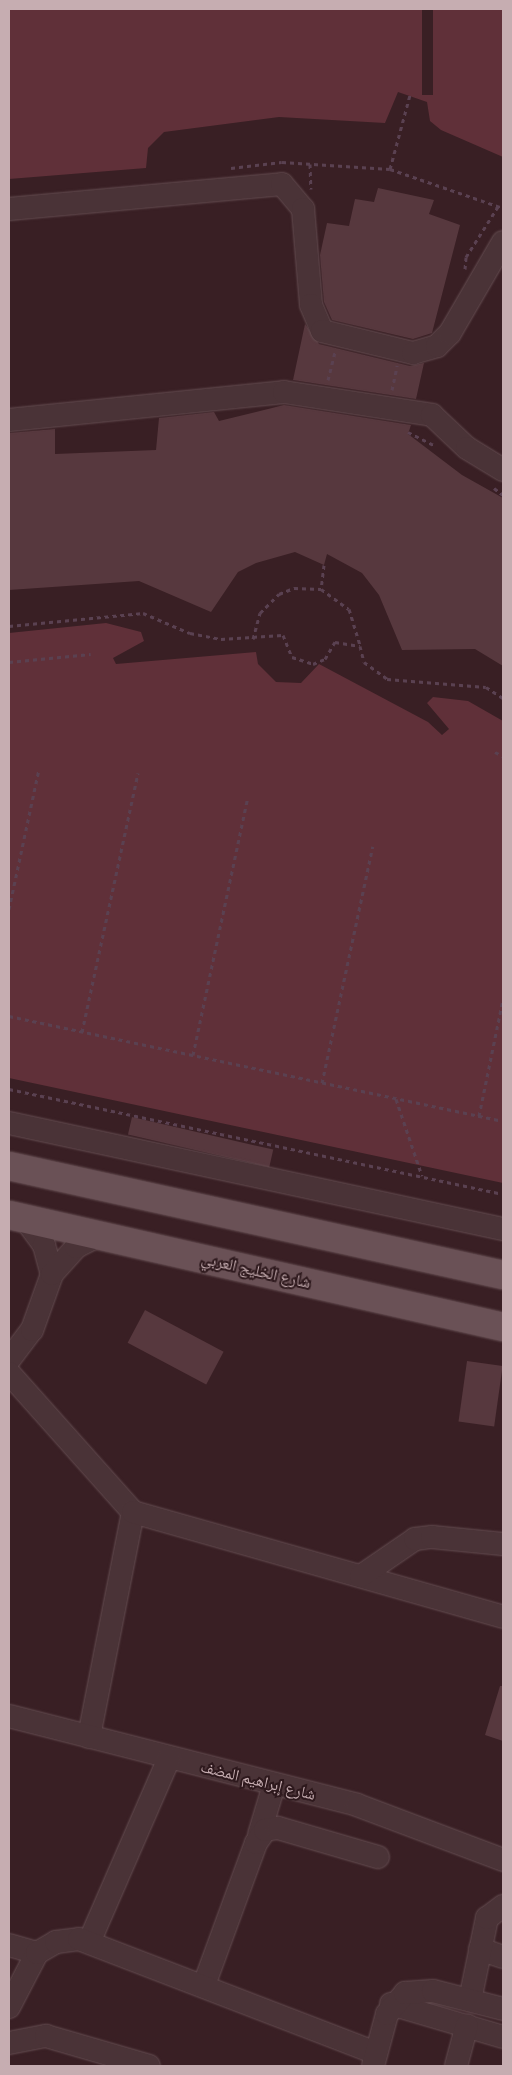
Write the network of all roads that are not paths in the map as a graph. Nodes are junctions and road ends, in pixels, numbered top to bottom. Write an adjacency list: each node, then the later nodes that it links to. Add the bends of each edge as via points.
1 (9, 209): 2 (street, via 282,184 295,193 303,209 315,318 322,331 413,353 444,340)
2 (503, 242)
3 (9, 420): 4 (street, via 284,392 432,415)
4 (497, 478)
5 (9, 1123): 8 (street)
6 (9, 1166): 11 (main road)
7 (17, 1217): 9 (main road, شارع الخليج العربي); 10 (street, via 44,1245)
8 (503, 1229)
9 (98, 1236): 10 (street, via 76,1247); 12 (main road, شارع الخليج العربي)
10 (52, 1274): 13 (street, via 32,1330)
11 (503, 1275)
12 (503, 1326)
13 (9, 1360)
14 (9, 1373): 15 (street)
15 (134, 1512): 17 (street); 20 (street)
16 (503, 1544): 17 (street, via 432,1536 415,1539)
17 (361, 1576): 18 (street)
18 (503, 1617)
19 (9, 1716): 20 (street, شارع إبراهيم المضف)
20 (89, 1737): 21 (street, شارع إبراهيم المضف)
21 (169, 1758): 22 (street, شارع إبراهيم المضف); 27 (street)
22 (274, 1785): 23 (street); 25 (street, شارع إبراهيم المضف, via 358,1806)
23 (259, 1835): 24 (street, via 278,1828); 32 (street)
24 (378, 1857)
25 (503, 1860)
26 (503, 1906): 29 (street, via 487,1918)
27 (90, 1940): 30 (street, via 62,1940); 32 (street)
28 (9, 1945): 30 (street)
29 (480, 1950): 31 (street); 33 (street)
30 (37, 1953): 35 (street)
31 (503, 1957)
32 (204, 1985): 40 (street)
33 (470, 2000): 34 (street, via 424,1989 405,1993); 36 (street)
34 (391, 2004): 37 (street); 40 (street)
35 (9, 2007)
36 (503, 2009)
37 (467, 2025): 38 (street); 42 (street)
38 (502, 2035)
39 (9, 2043): 41 (street, via 46,2036)
40 (375, 2060)
41 (149, 2066)
42 (456, 2066)

